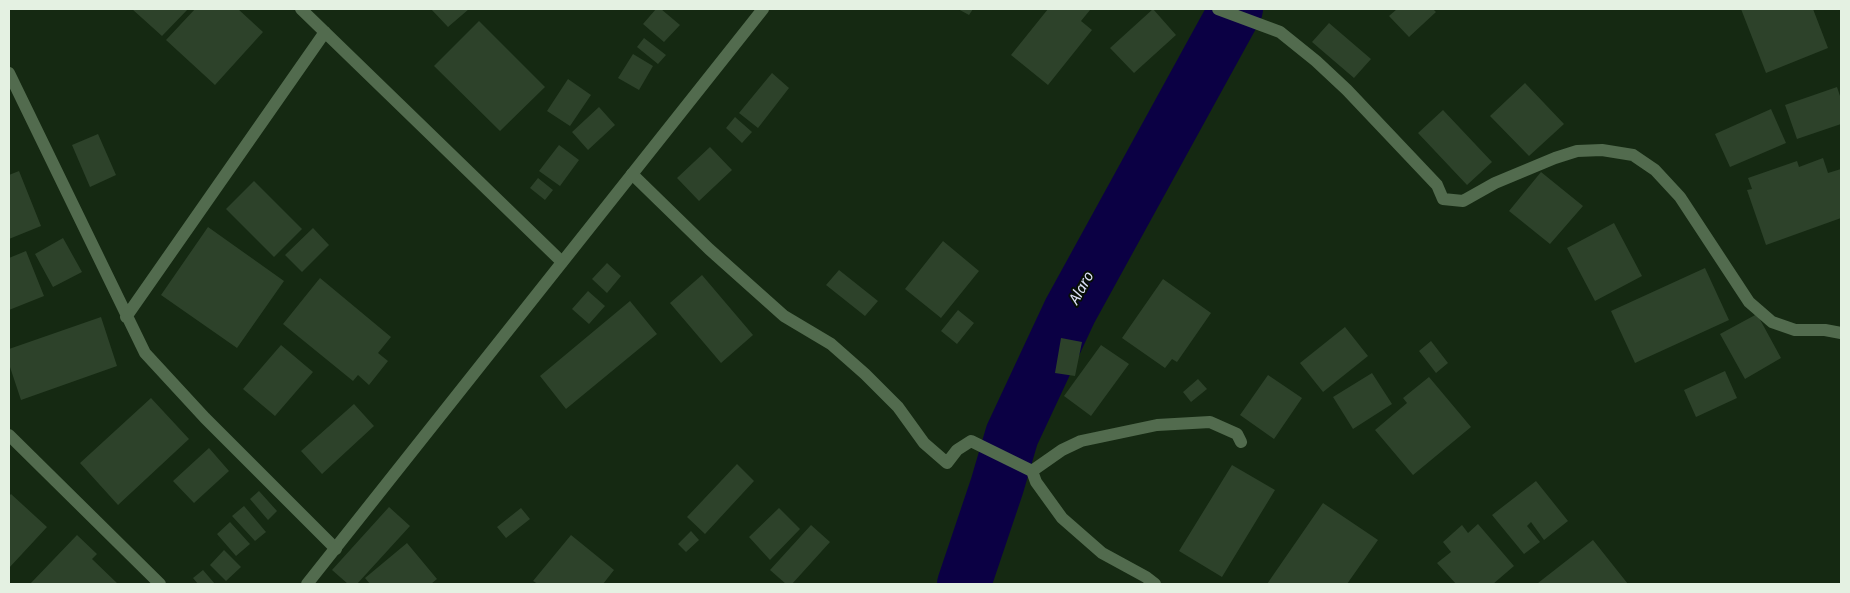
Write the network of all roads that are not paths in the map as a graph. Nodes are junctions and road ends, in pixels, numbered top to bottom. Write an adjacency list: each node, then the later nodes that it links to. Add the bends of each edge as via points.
1 (301, 9): 4 (street)
2 (763, 9): 6 (street)
3 (1218, 9): 9 (street, via 1280,32 1316,61 1437,185 1443,199 1463,201 1495,183 1577,151 1602,150 1633,155 1655,170 1680,197 1749,302 1772,322 1795,330)
4 (325, 32): 7 (street); 8 (street)
5 (9, 73): 8 (street)
6 (632, 174): 7 (street); 12 (street, via 708,249 784,316 830,344 866,374 898,407 924,443 947,463 956,450 971,441)
7 (562, 262): 13 (street)
8 (126, 317): 13 (street, via 151,360)
9 (1841, 333)
10 (9, 435): 14 (street)
11 (1241, 442): 12 (street, via 1237,434 1210,422 1157,425 1081,441)
12 (1032, 471): 16 (street, via 1036,482 1062,518 1102,553)
13 (336, 549): 15 (street)
14 (160, 584)
15 (307, 584)
16 (1155, 584)

